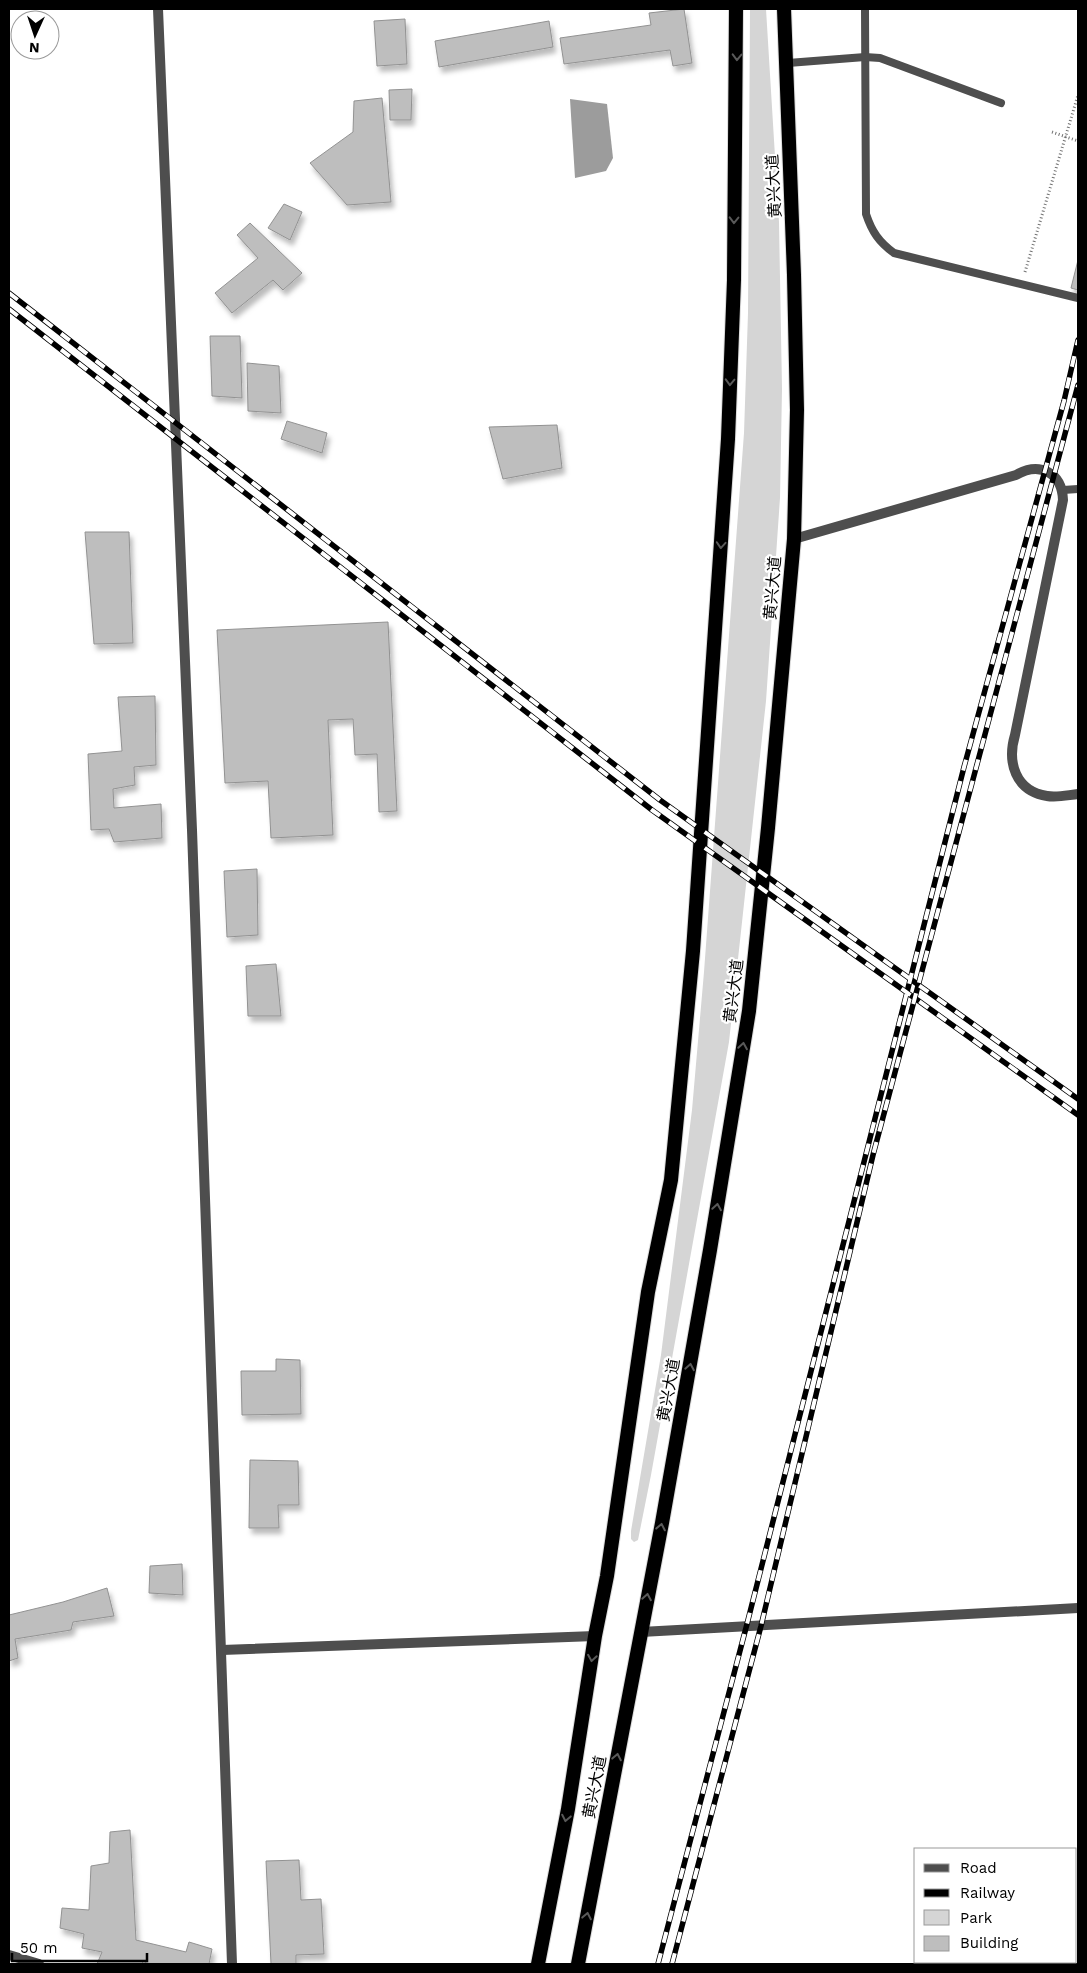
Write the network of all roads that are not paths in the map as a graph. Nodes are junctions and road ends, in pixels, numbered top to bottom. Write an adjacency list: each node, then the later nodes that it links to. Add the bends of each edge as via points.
1 (158, 9): 16 (street)
2 (736, 9): 15 (highway, 黄兴大道, one-way to 15, via 734,280 728,439 693,951 670,1180 648,1292 607,1576)
3 (784, 9): 6 (highway, 黄兴大道)
4 (865, 9): 5 (lane)
5 (865, 57): 6 (lane); 7 (lane, via 880,58); 8 (lane, via 866,214 871,230 881,243 894,253)
6 (788, 63): 11 (highway, 黄兴大道, via 797,410)
7 (1001, 102)
8 (1078, 298)
9 (1078, 489): 10 (lane)
10 (1063, 490): 11 (street, via 1052,474 1034,468); 12 (street, via 1011,761 1015,774 1034,792 1046,796)
11 (794, 539): 14 (highway, 黄兴大道, one-way to 11, via 709,1260 749,1011)
12 (1078, 794)
13 (1078, 1608): 14 (street)
14 (641, 1632): 21 (highway, 黄兴大道, one-way to 14)
15 (595, 1636): 16 (street); 20 (highway, 黄兴大道, one-way to 20, via 568,1809)
16 (222, 1650): 19 (street)
17 (9, 1955): 18 (street)
18 (39, 1964)
19 (232, 1964)
20 (538, 1964)
21 (578, 1964)

